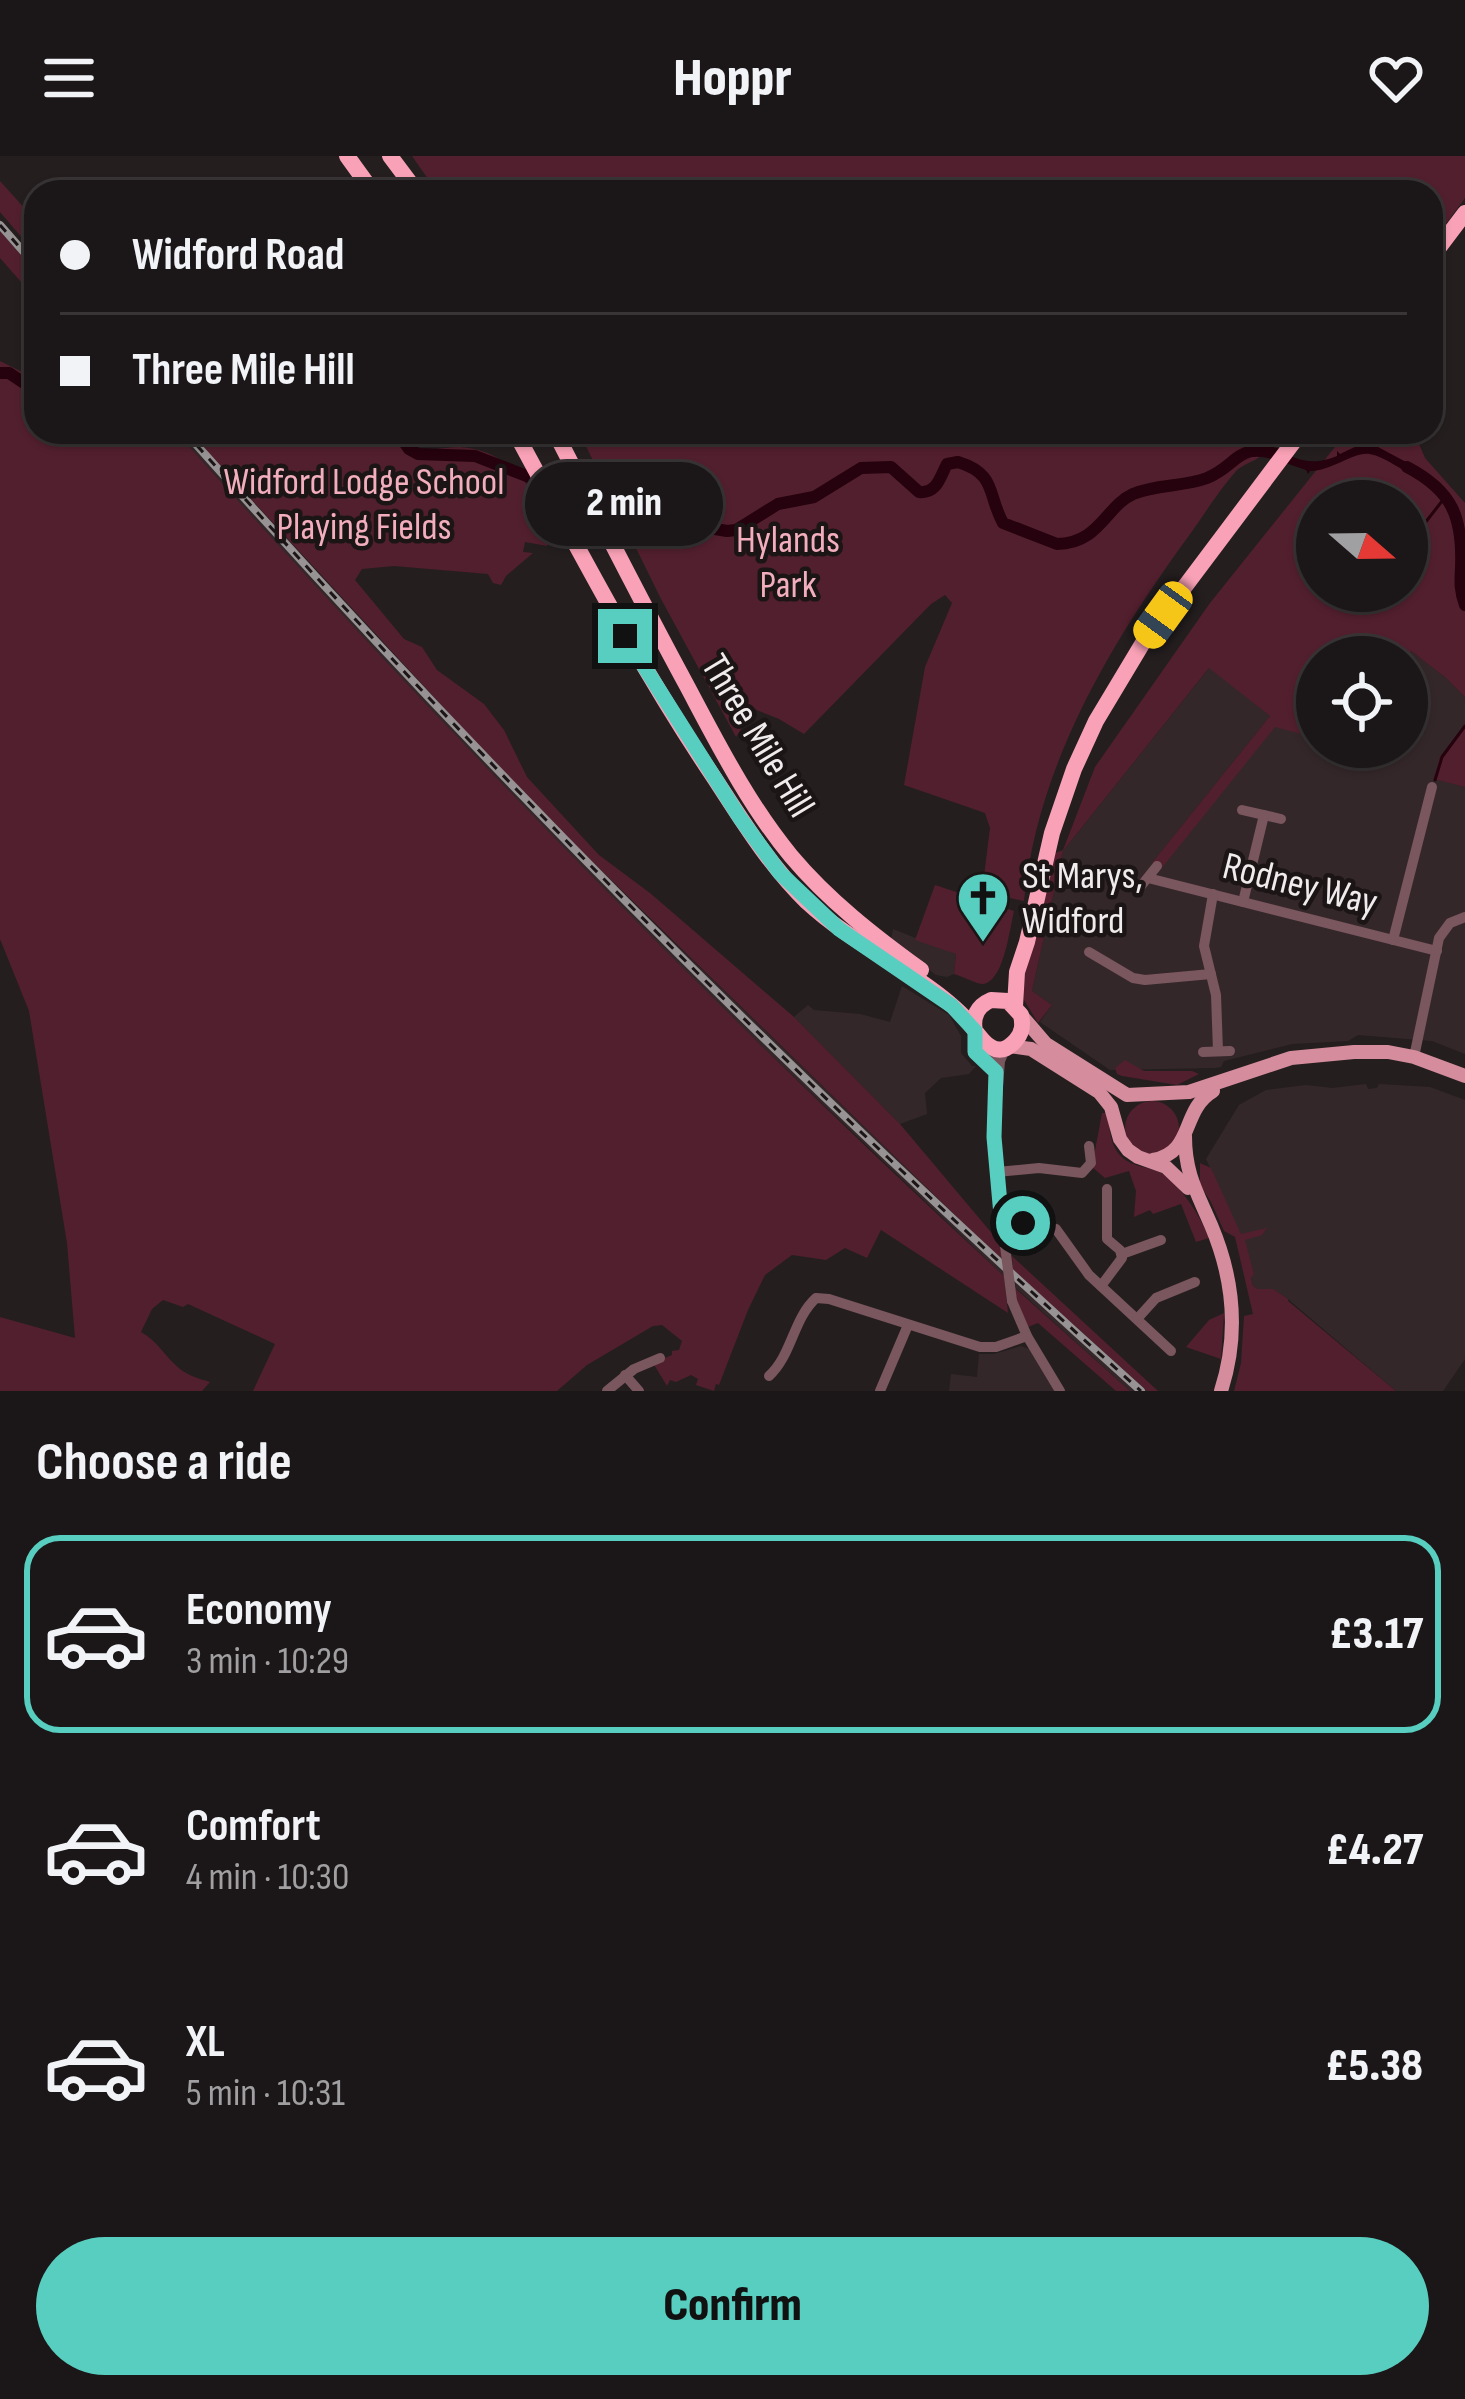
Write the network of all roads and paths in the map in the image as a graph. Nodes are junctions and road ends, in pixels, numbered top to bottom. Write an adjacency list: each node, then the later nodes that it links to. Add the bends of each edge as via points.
1 (1465, 213): 2 (highway)
2 (1443, 242)
3 (522, 444): 21 (highway, Three Mile Hill, via 655,687 780,873 831,923 943,998)
4 (562, 444): 19 (highway, Three Mile Hill, via 722,750 792,857 898,953 961,998)
5 (1292, 444): 17 (highway, via 1144,641 1096,721 1059,811)
6 (1432, 787): 14 (street)
7 (1243, 810): 8 (street)
8 (1264, 815): 9 (street); 12 (street)
9 (1281, 819)
10 (1157, 866): 11 (street, Rodney Way, via 1144,882)
11 (1213, 894): 12 (street, Rodney Way); 18 (street, via 1204,946)
12 (1243, 902): 14 (street, Rodney Way)
13 (1465, 917): 15 (street, via 1444,930)
14 (1393, 940): 15 (street, Rodney Way)
15 (1436, 951): 24 (street)
16 (1089, 952): 18 (street, via 1132,978)
17 (1017, 972): 19 (highway); 20 (highway)
18 (1211, 974): 23 (street, via 1224,1051)
19 (985, 1003): 20 (highway, via 1003,999); 21 (highway)
20 (1018, 1010): 22 (highway, via 1021,1031); 29 (main road, via 1057,1053 1123,1094)
21 (975, 1032): 22 (highway, via 989,1047); 25 (street)
22 (1007, 1048): 25 (street); 28 (street); 30 (main road, via 1031,1049 1099,1092)
23 (1203, 1052)
24 (1414, 1057): 26 (main road); 27 (main road, via 1301,1056)
25 (983, 1059): 28 (street, via 996,1072)
26 (1465, 1076)
27 (1227, 1081): 29 (main road); 31 (main road, via 1198,1102)
28 (997, 1092): 34 (street)
29 (1151, 1093): 30 (main road, via 1125,1106); 31 (main road, via 1180,1106)
30 (1118, 1126): 33 (main road, via 1128,1150)
31 (1185, 1134): 33 (main road, via 1171,1154); 36 (main road)
32 (1089, 1146): 34 (street, via 1091,1163 1082,1173)
33 (1150, 1160): 36 (main road)
34 (997, 1172): 37 (street)
35 (1108, 1189): 39 (street, via 1107,1239)
36 (1196, 1196): 53 (main road, via 1232,1303)
37 (1002, 1226): 41 (street, via 1056,1229); 44 (street, bridge, via 1012,1301)
38 (1161, 1240): 39 (street)
39 (1122, 1254): 41 (street)
40 (1195, 1282): 42 (street, via 1156,1298)
41 (1101, 1286): 42 (street)
42 (1137, 1319): 45 (street)
43 (908, 1325): 44 (street, via 988,1348); 48 (street, via 816,1298); 51 (street)
44 (1028, 1336): 52 (street)
45 (1171, 1351)
46 (660, 1358): 47 (street)
47 (625, 1376): 49 (street); 50 (street)
48 (769, 1376)
49 (607, 1391)
50 (639, 1391)
51 (880, 1391)
52 (1060, 1391)
53 (1221, 1391)

